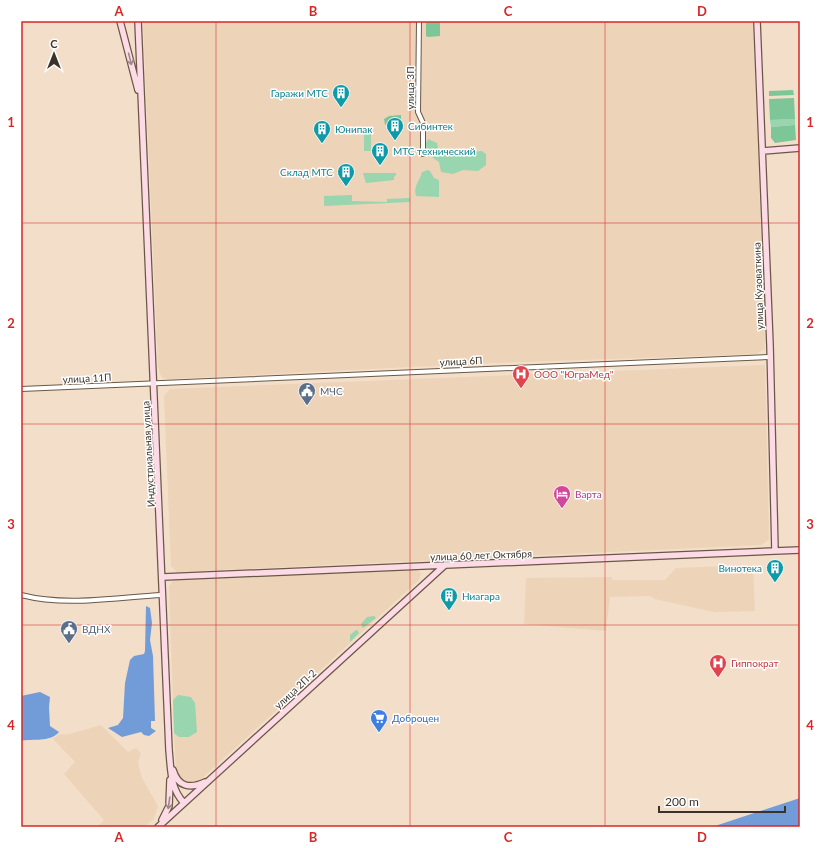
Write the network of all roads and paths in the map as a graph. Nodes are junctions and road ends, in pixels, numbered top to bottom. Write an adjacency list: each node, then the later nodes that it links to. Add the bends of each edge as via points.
1 (120, 21): 5 (main road, Индустриальная улица, one-way to 5)
2 (138, 21): 5 (main road, Индустриальная улица)
3 (419, 21): 8 (street, улица 3П, via 418,112 423,123)
4 (757, 21): 7 (main road, улица Кузоваткина)
5 (140, 100): 10 (main road, Индустриальная улица)
6 (800, 148): 7 (main road)
7 (763, 151): 9 (main road, улица Кузоваткина)
8 (423, 154)
9 (770, 357): 10 (street, улица 6П); 13 (main road, улица Кузоваткина)
10 (153, 383): 11 (street, улица 11П); 15 (main road, Индустриальная улица)
11 (21, 389)
12 (800, 550): 13 (main road, улица 60 лет Октября)
13 (774, 551): 14 (main road, улица 60 лет Октября)
14 (446, 565): 15 (main road, улица 60 лет Октября); 19 (main road, улица 2П-2)
15 (163, 577): 17 (main road, Индустриальная улица)
16 (21, 595): 17 (street, via 87,601)
17 (163, 595): 18 (main road, Индустриальная улица)
18 (169, 750): 19 (main road, via 174,774 180,783 192,787); 20 (main road, Индустриальная улица, via 173,786); 21 (main road, one-way to 21, via 169,806)
19 (212, 778): 20 (main road, улица 2П-2)
20 (184, 803): 21 (main road, улица 2П-2)
21 (158, 827)

